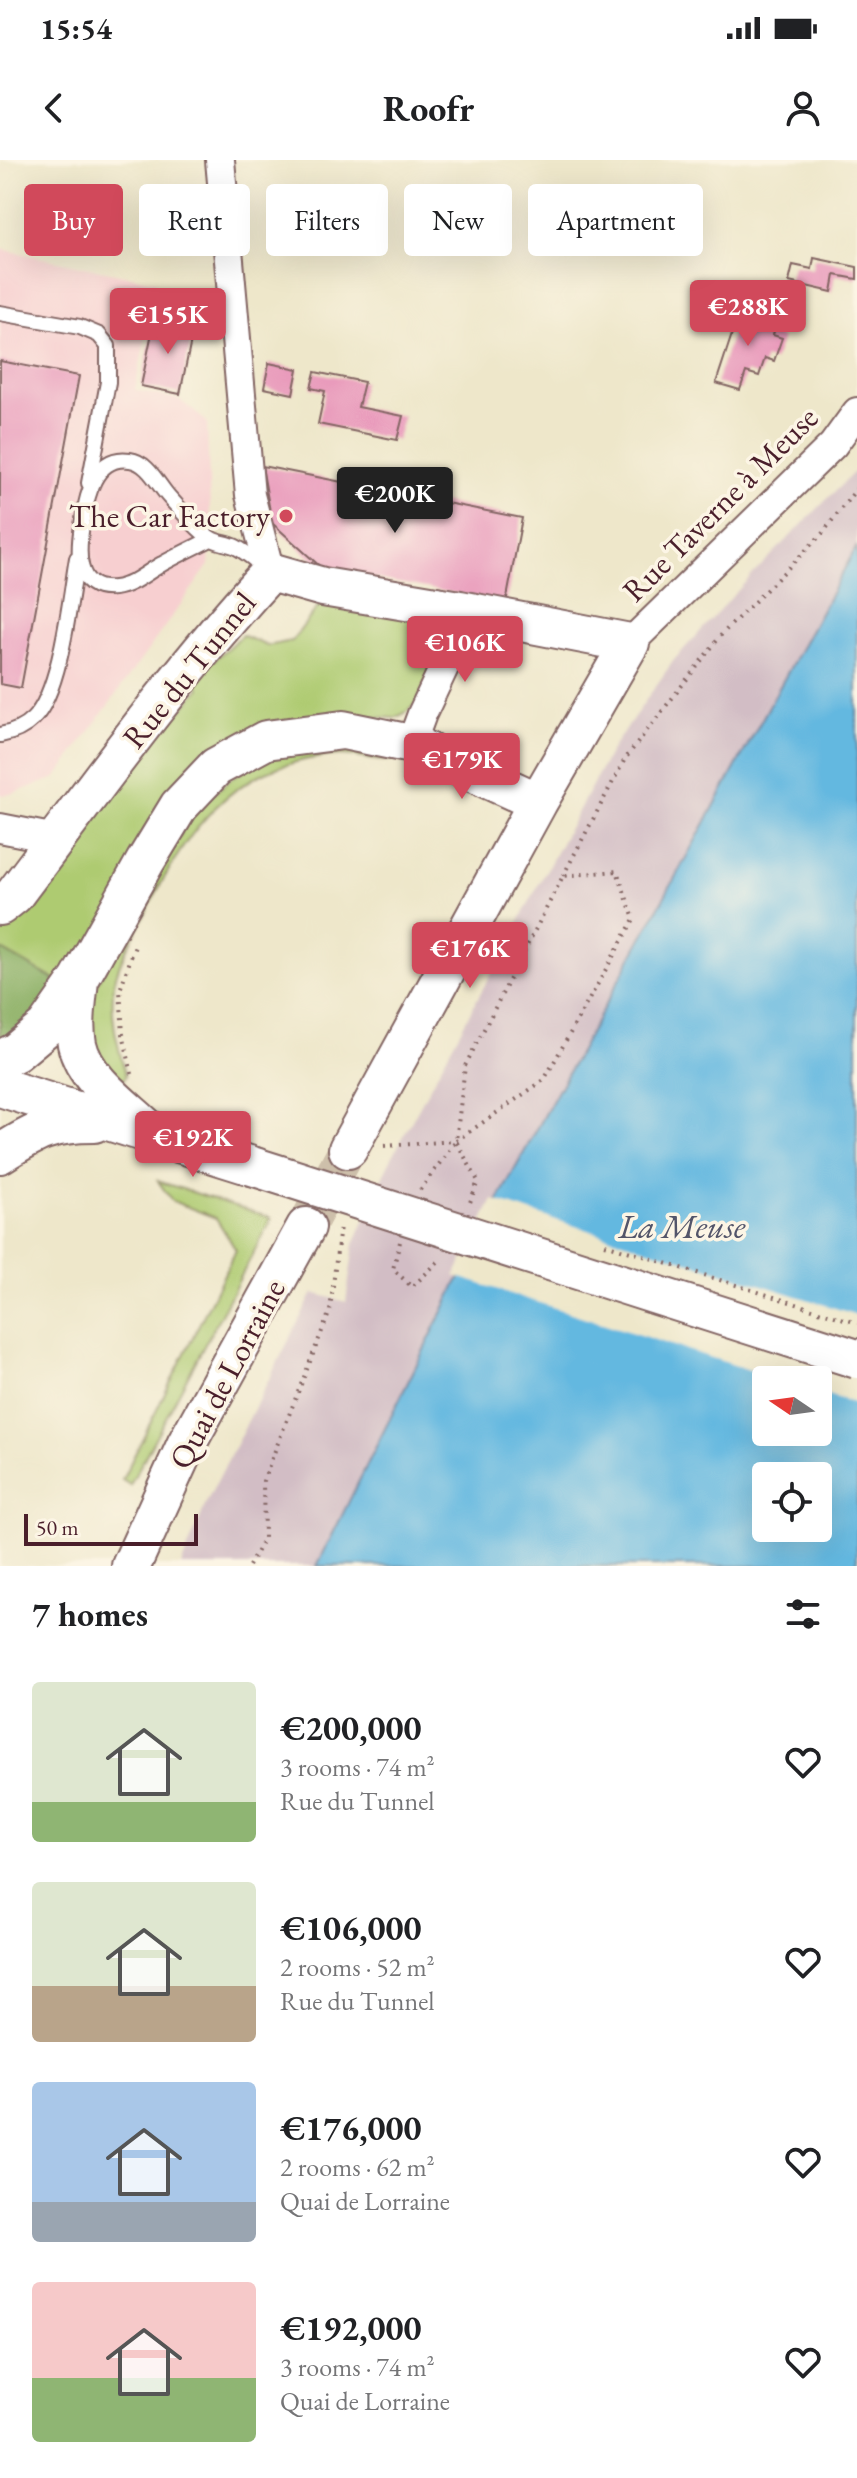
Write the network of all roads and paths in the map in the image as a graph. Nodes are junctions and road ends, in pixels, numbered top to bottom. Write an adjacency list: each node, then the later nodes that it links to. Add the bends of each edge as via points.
1 (220, 160): 8 (street, via 250,495)
2 (0, 313): 5 (lane, via 80,327 99,335 108,346 108,382)
3 (857, 412): 10 (street, Rue Taverne à Meuse, via 833,445)
4 (857, 488): 16 (path, via 822,534 722,634 625,759)
5 (88, 490): 6 (lane, via 106,466 119,459 134,460); 7 (lane)
6 (211, 539): 7 (lane, via 127,585 111,588 87,579); 8 (lane, via 236,547)
7 (78, 554): 11 (lane, via 56,672 44,704 33,719)
8 (270, 572): 9 (main road, Rue du Tunnel, via 323,587); 15 (main road, Rue du Tunnel, via 225,620)
9 (460, 610): 10 (main road, Rue du Tunnel); 12 (street, via 455,644)
10 (630, 643): 13 (main road)
11 (0, 735)
12 (411, 744): 13 (main road); 19 (main road, via 343,730 266,740 216,767 179,806)
13 (538, 802): 26 (main road)
14 (0, 828): 15 (street)
15 (56, 839): 17 (main road, Rue du Tunnel)
16 (563, 876): 25 (path, via 465,1066); 25 (path, via 617,871 634,919 544,1080)
17 (0, 906)
18 (140, 935): 21 (path, via 120,990)
19 (79, 980): 20 (main road, via 46,1027); 24 (main road, via 77,1045 88,1070)
20 (0, 1060)
21 (132, 1075)
22 (0, 1087): 23 (main road)
23 (113, 1122): 24 (main road); 27 (main road, via 62,1123 31,1134)
24 (153, 1134): 29 (main road, bridge)
25 (456, 1141): 26 (path)
26 (348, 1149)
27 (0, 1154)
28 (323, 1225): 30 (main road, Quai de Lorraine, via 186,1445); 31 (path, via 330,1311 263,1481 264,1538)
29 (857, 1359)
30 (131, 1566)
31 (249, 1566)

